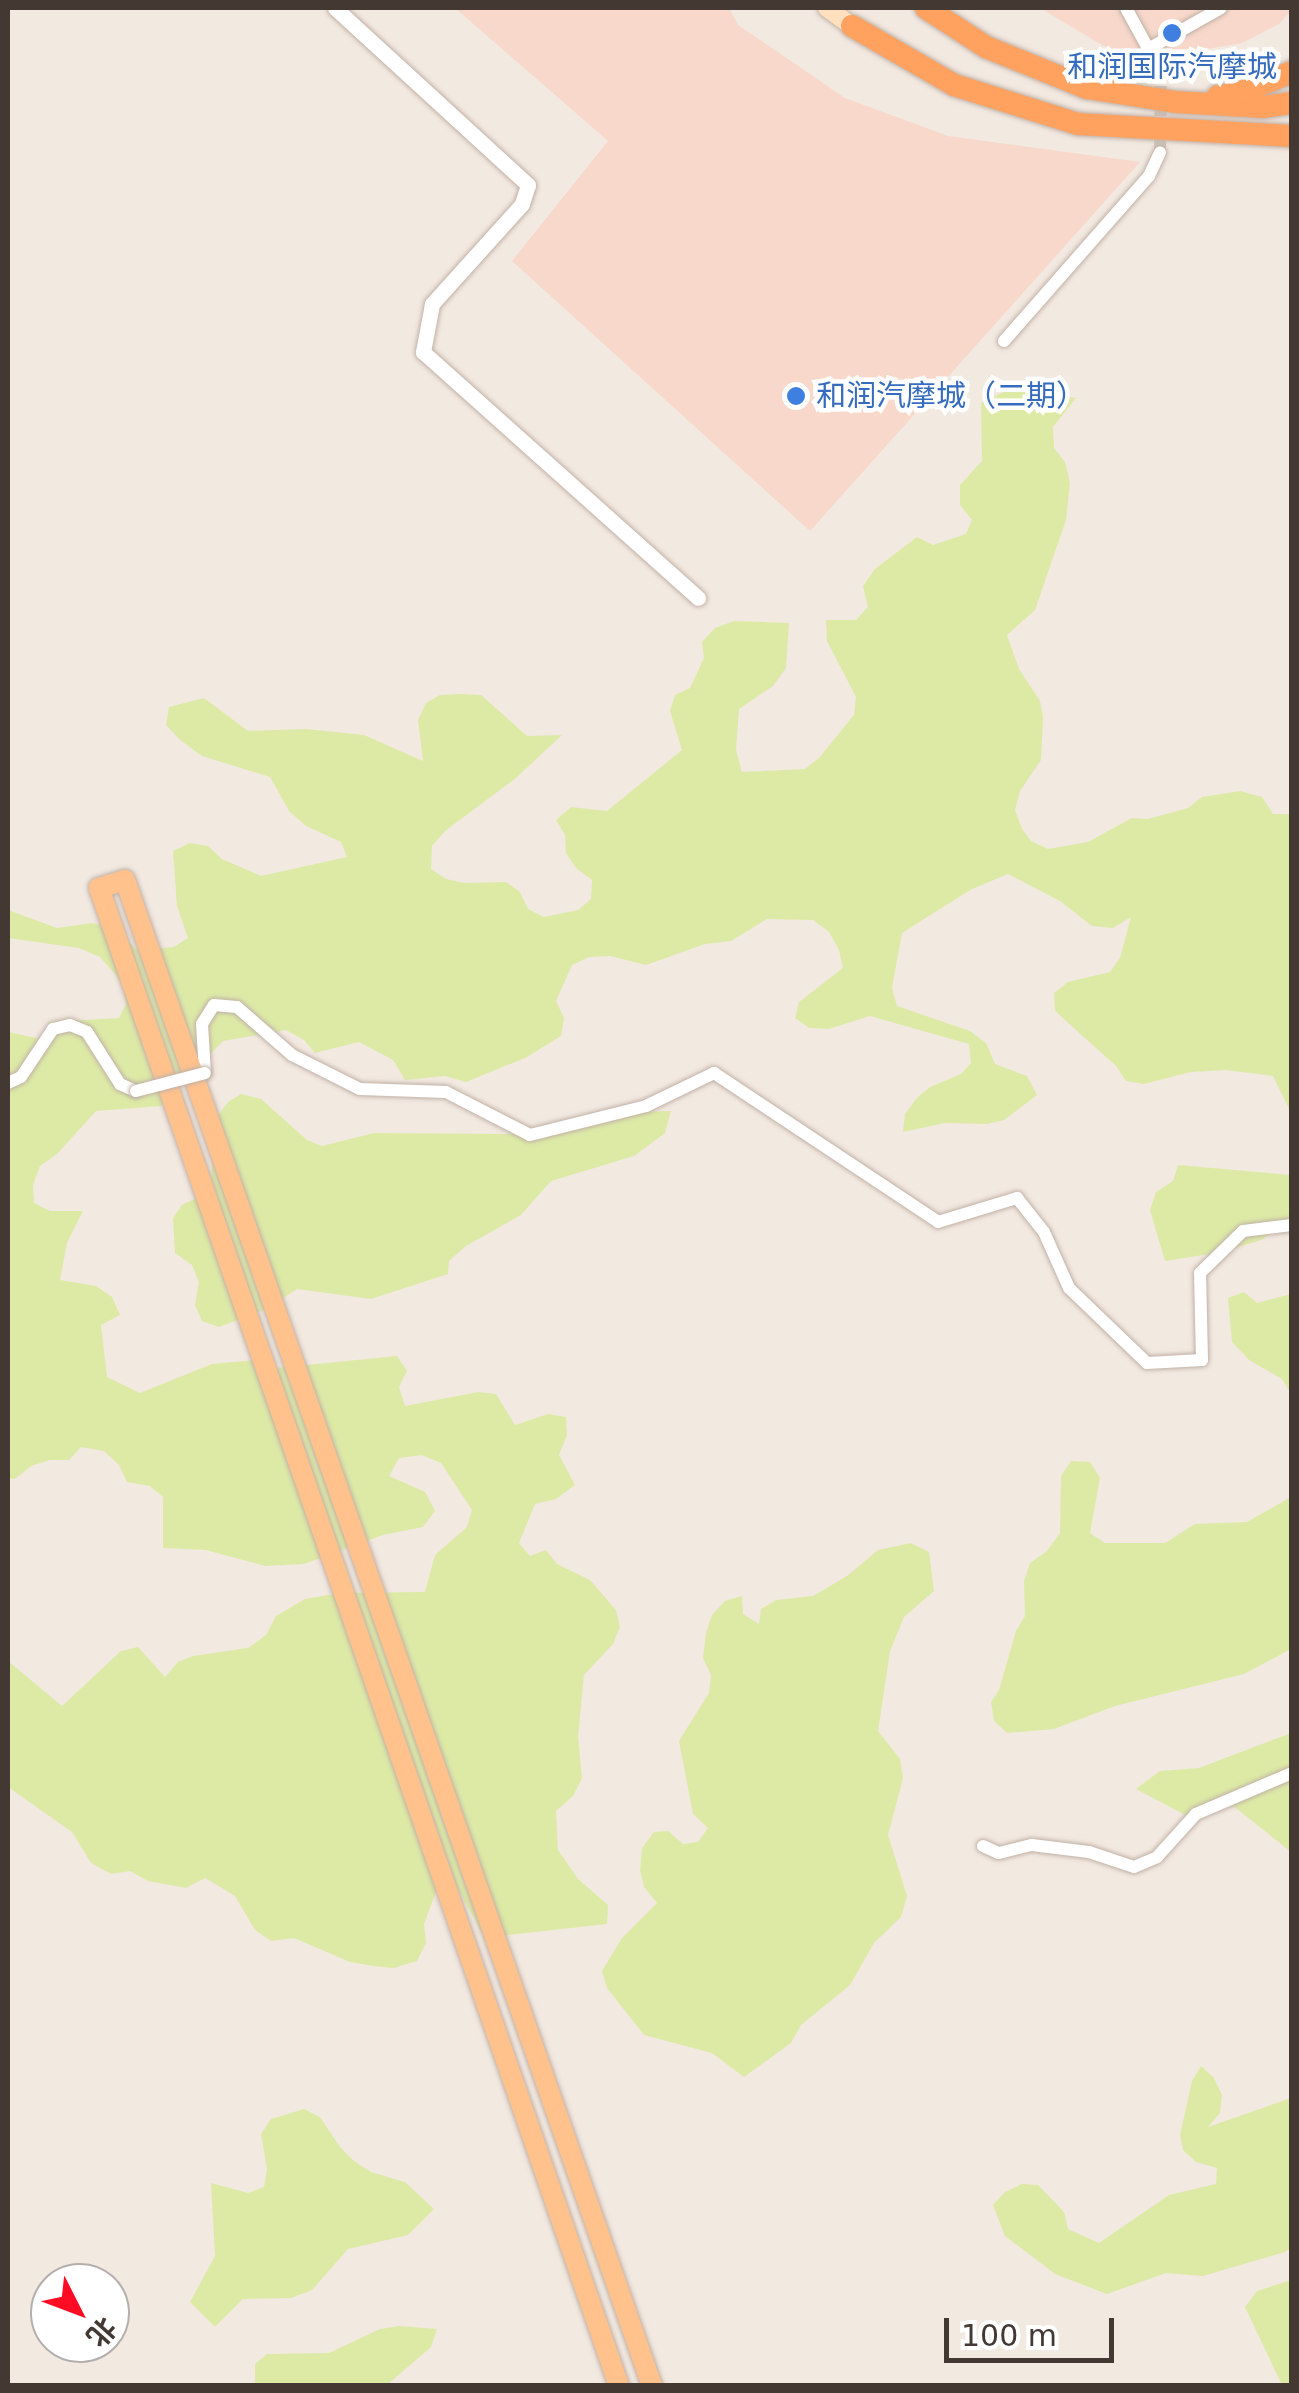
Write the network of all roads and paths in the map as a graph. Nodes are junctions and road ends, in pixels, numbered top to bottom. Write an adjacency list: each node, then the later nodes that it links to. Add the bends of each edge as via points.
1 (335, 8): 17 (street, via 528,185 522,204 432,304 423,352)
2 (827, 8): 6 (main road)
3 (926, 8): 10 (highway, via 986,47 1087,88)
4 (1126, 8): 7 (street)
5 (1222, 8): 7 (street)
6 (852, 26): 13 (highway, via 954,86 1025,108 1078,124)
7 (1150, 48): 8 (street)
8 (1161, 72)
9 (1292, 72): 10 (highway, via 1242,92)
10 (1175, 102): 11 (highway)
11 (1292, 104)
12 (1292, 121): 13 (highway)
13 (1198, 133): 14 (highway)
14 (1292, 136)
15 (1160, 152): 16 (street, via 1149,176)
16 (1004, 341)
17 (698, 598)
18 (8, 1083): 19 (street, bridge, via 21,1077 53,1029 70,1025 86,1032 120,1084 136,1091 205,1073 202,1024 214,1005 237,1007 292,1055 360,1089 446,1092 530,1135 646,1106 714,1073 938,1222 1017,1198 1044,1232 1069,1288 1148,1363 1202,1360 1200,1273 1243,1230)
19 (1292, 1224)
20 (1292, 1772): 21 (street, via 1196,1814 1156,1857 1134,1867 1088,1852 1032,1845 998,1853)
21 (983, 1846)
22 (619, 2386): 23 (main road, via 99,888 125,880)
23 (652, 2386)

